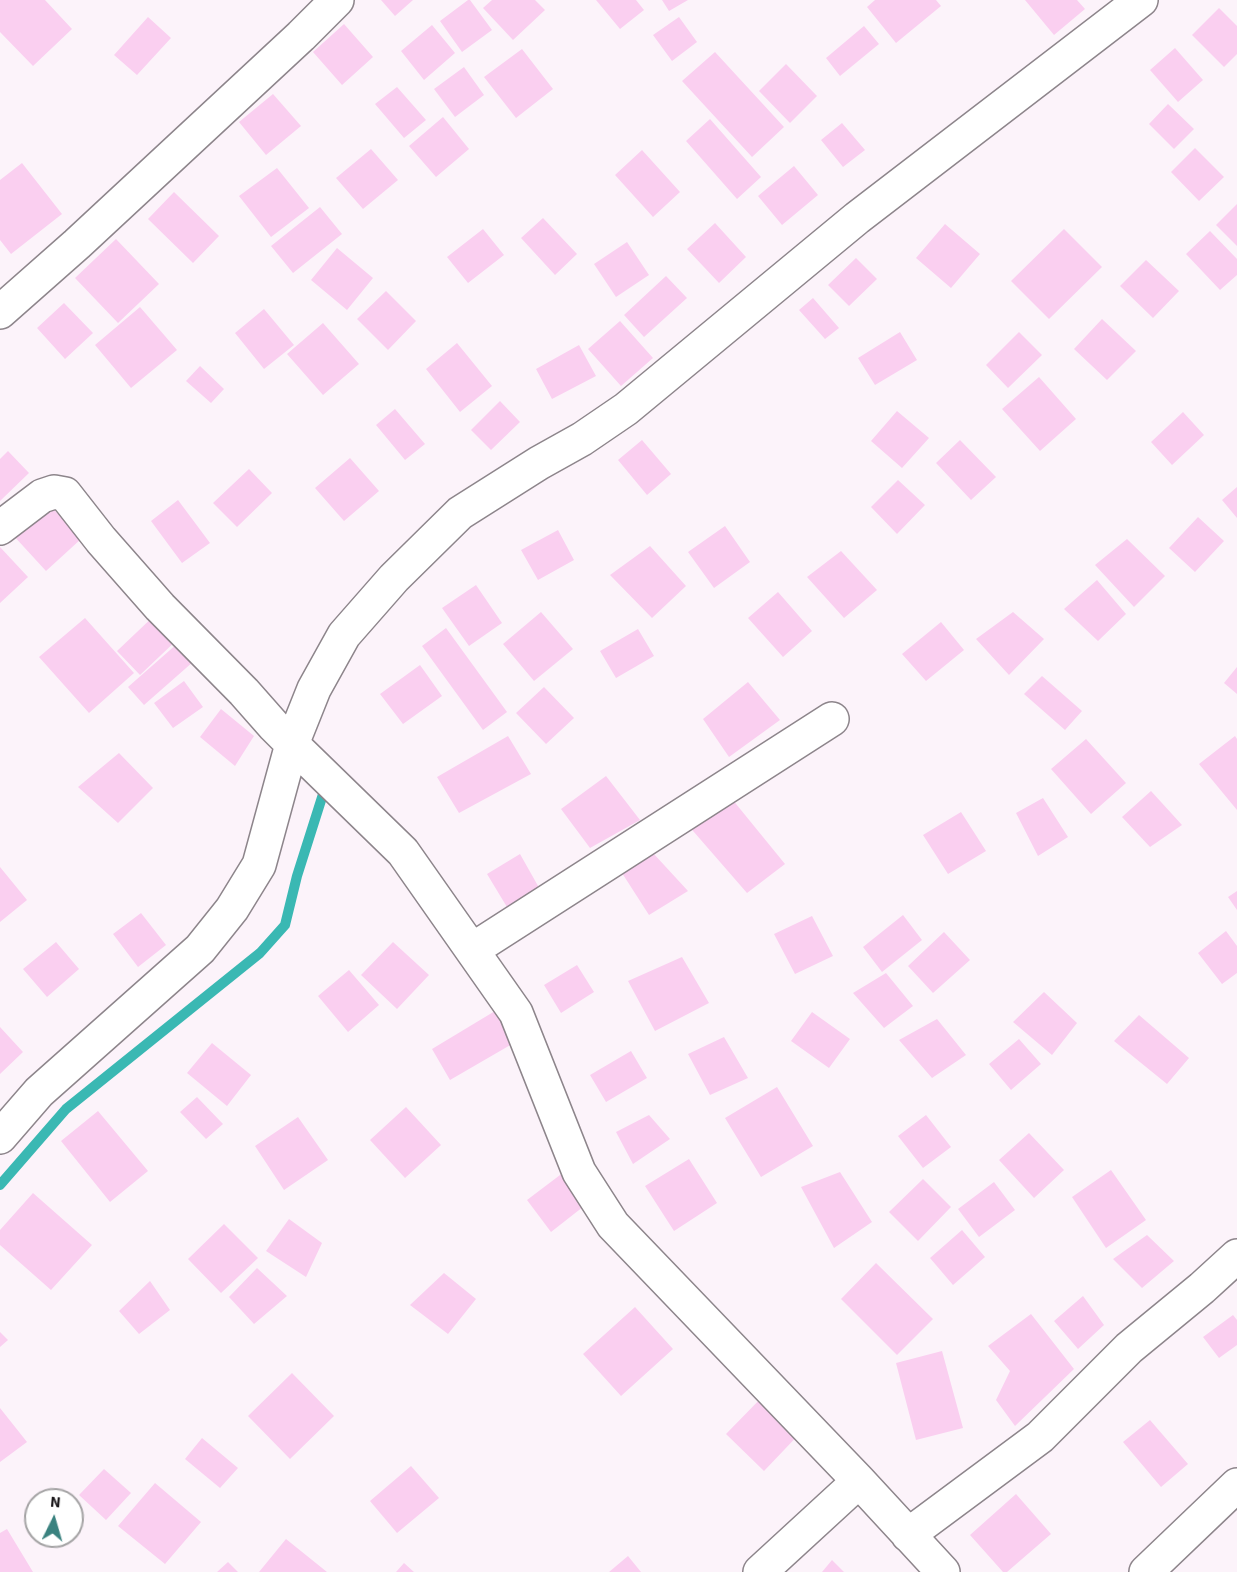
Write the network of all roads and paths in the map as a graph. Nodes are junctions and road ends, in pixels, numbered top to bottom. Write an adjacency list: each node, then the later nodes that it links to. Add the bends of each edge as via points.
1 (336, 0): 3 (street)
2 (1141, 0): 6 (street, via 857,218 627,409 460,513 394,578 344,636 314,689)
3 (0, 312)
4 (0, 528): 6 (street, via 42,496 65,494 160,607)
5 (832, 719): 7 (street)
6 (292, 744): 7 (street, via 403,852); 8 (street, via 259,865 232,909 200,949 39,1092)
7 (472, 950): 10 (street, via 516,1013 579,1172 613,1225)
8 (0, 1137)
9 (1237, 1256): 12 (street, via 1129,1348 1040,1437)
10 (859, 1481): 12 (street); 13 (street)
11 (1237, 1485): 15 (street)
12 (908, 1535): 14 (street)
13 (760, 1572)
14 (943, 1572)
15 (1146, 1572)

